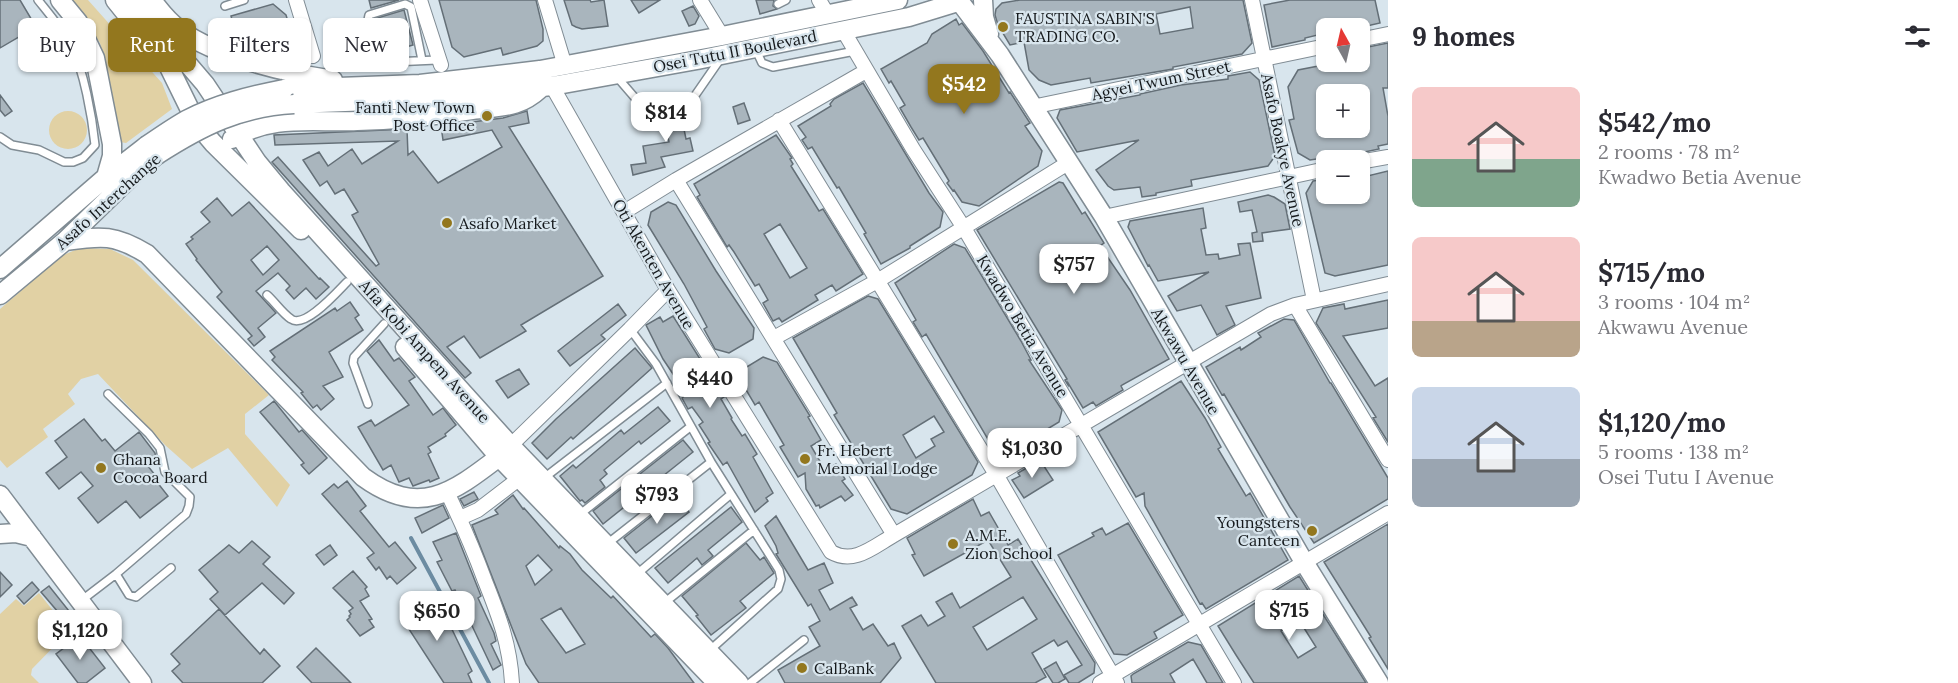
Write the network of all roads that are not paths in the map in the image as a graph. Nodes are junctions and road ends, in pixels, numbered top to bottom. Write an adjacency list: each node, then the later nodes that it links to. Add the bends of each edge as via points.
1 (38, 0): 40 (lane, via 61,28 78,63 94,145 83,158 64,162 39,150 12,145)
2 (60, 0): 47 (main road, via 78,22 95,58 112,156)
3 (115, 0): 41 (main road, Afia Kobi Ampem Avenue, via 169,67 197,124)
4 (133, 0): 39 (main road, Afia Kobi Ampem Avenue, via 205,84)
5 (152, 0): 33 (main road, via 178,29 231,56)
6 (244, 0): 17 (lane)
7 (296, 0): 26 (street)
8 (420, 0): 29 (street)
9 (545, 0): 30 (street)
10 (700, 0): 22 (street)
11 (786, 0): 16 (lane)
12 (983, 0): 15 (main road, Osei Tutu II Boulevard, via 977,5); 21 (main road, Akwawu Avenue)
13 (1252, 0): 27 (street, Asafo Boakye Avenue)
14 (890, 1): 18 (main road, Osei Tutu II Boulevard)
15 (959, 3): 18 (main road, Osei Tutu II Boulevard, via 909,16); 21 (main road, Akwawu Avenue)
16 (778, 4)
17 (225, 6)
18 (835, 11): 22 (main road, Osei Tutu II Boulevard); 23 (main road, Osei Tutu II Boulevard); 25 (street, Kwadwo Betia Avenue)
19 (1388, 34): 20 (street)
20 (1370, 38)
21 (991, 42): 37 (main road, Akwawu Avenue)
22 (723, 45): 23 (main road, Osei Tutu II Boulevard); 30 (main road, Osei Tutu II Boulevard); 32 (main road, Osei Tutu II Boulevard); 32 (lane, via 694,98 642,106)
23 (755, 48): 25 (lane, via 762,63 773,67)
24 (1316, 48): 27 (street, Agyei Twum Street)
25 (855, 51): 31 (street, Kwadwo Betia Avenue)
26 (313, 56)
27 (1264, 59): 37 (street, Agyei Twum Street); 46 (street, Asafo Boakye Avenue)
28 (422, 60): 28 (lane, via 380,60 369,15 405,4 411,7); 29 (lane)
29 (440, 62)
30 (565, 66): 35 (main road, Osei Tutu II Boulevard)
31 (866, 71): 38 (street); 51 (street, Kwadwo Betia Avenue)
32 (616, 75): 34 (main road, Osei Tutu II Boulevard)
33 (364, 86): 35 (main road, Osei Tutu II Boulevard); 36 (main road, Osei Tutu II Boulevard)
34 (547, 87): 35 (main road, Osei Tutu II Boulevard); 39 (main road, via 516,104 356,122 276,122); 49 (street, Oti Akenten Avenue)
35 (421, 91): 36 (main road, Osei Tutu II Boulevard)
36 (289, 97): 47 (main road, Asafo Interchange, bridge, via 247,96 184,121); 52 (main road, Asafo Interchange, bridge, via 240,112 174,144 139,170)
37 (1032, 107): 44 (main road, Akwawu Avenue)
38 (780, 120): 48 (street); 54 (street)
39 (240, 133): 41 (main road, via 227,142); 71 (main road, Afia Kobi Ampem Avenue, via 281,191)
40 (0, 137)
41 (213, 143): 55 (main road, Afia Kobi Ampem Avenue)
42 (1388, 157): 43 (street)
43 (1370, 160)
44 (1068, 164): 50 (main road, Akwawu Avenue); 51 (street)
45 (1316, 171): 46 (street)
46 (1290, 176): 50 (street); 60 (street, Asafo Boakye Avenue)
47 (106, 177): 53 (main road, Asafo Interchange)
48 (676, 180): 49 (street); 64 (street)
49 (624, 212): 57 (street, Oti Akenten Avenue)
50 (1104, 217): 65 (main road, Akwawu Avenue)
51 (964, 228): 54 (street); 69 (street, Kwadwo Betia Avenue)
52 (65, 241): 58 (main road, Asafo Interchange); 77 (main road, via 98,236 130,244 147,254 378,488 412,498)
53 (6, 263)
54 (879, 280): 64 (street); 74 (street)
55 (347, 282): 59 (lane, via 301,321 292,320); 62 (main road, Afia Kobi Ampem Avenue)
56 (1388, 284): 60 (street)
57 (668, 290): 63 (street); 85 (street, Oti Akenten Avenue, via 831,552 852,558)
58 (0, 295)
59 (267, 295)
60 (1314, 300): 61 (street)
61 (1295, 304): 65 (street); 72 (street)
62 (384, 324): 68 (lane, via 354,357); 71 (main road, Afia Kobi Ampem Avenue)
63 (630, 329): 66 (lane); 71 (street)
64 (774, 338): 85 (street)
65 (1186, 362): 69 (street); 88 (main road, Akwawu Avenue)
66 (667, 383): 70 (lane); 76 (lane)
67 (108, 394): 90 (lane, via 160,448 165,472 190,497 186,514)
68 (368, 404)
69 (1082, 425): 74 (street); 94 (street, Kwadwo Betia Avenue)
70 (690, 427): 73 (lane); 81 (lane)
71 (505, 451): 75 (main road, Afia Kobi Ampem Avenue); 76 (main road, Afia Kobi Ampem Avenue); 77 (main road)
72 (1388, 460)
73 (711, 462): 78 (lane); 87 (lane)
74 (997, 476): 85 (street); 97 (street)
75 (520, 478): 82 (street, via 478,510); 96 (main road, Afia Kobi Ampem Avenue)
76 (544, 478): 81 (main road, Afia Kobi Ampem Avenue)
77 (447, 492): 82 (street)
78 (731, 494): 83 (lane); 91 (lane)
79 (0, 495): 86 (main road)
80 (1388, 513): 88 (street)
81 (579, 514): 87 (main road, Afia Kobi Ampem Avenue)
82 (460, 518): 99 (street, via 505,632)
83 (754, 530): 93 (lane); 96 (lane, via 778,570 778,589)
84 (0, 534): 86 (main road)
85 (894, 535)
86 (32, 537): 92 (main road)
87 (607, 544): 91 (main road, Afia Kobi Ampem Avenue)
88 (1304, 562): 94 (street); 105 (main road, Akwawu Avenue)
89 (171, 568): 90 (lane, via 136,597 129,595)
90 (116, 574): 92 (lane)
91 (635, 575): 93 (main road, Afia Kobi Ampem Avenue)
92 (80, 602): 98 (main road)
93 (662, 605): 96 (main road, Afia Kobi Ampem Avenue)
94 (1200, 624): 97 (street); 104 (street, Kwadwo Betia Avenue)
95 (804, 640): 102 (lane)
96 (703, 656): 100 (main road, Afia Kobi Ampem Avenue); 101 (main road, Afia Kobi Ampem Avenue)
97 (1115, 679): 103 (street)
98 (142, 683)
99 (512, 683)
100 (717, 683)
101 (739, 683)
102 (750, 683)
103 (1100, 683)
104 (1234, 683)
105 (1379, 683)

